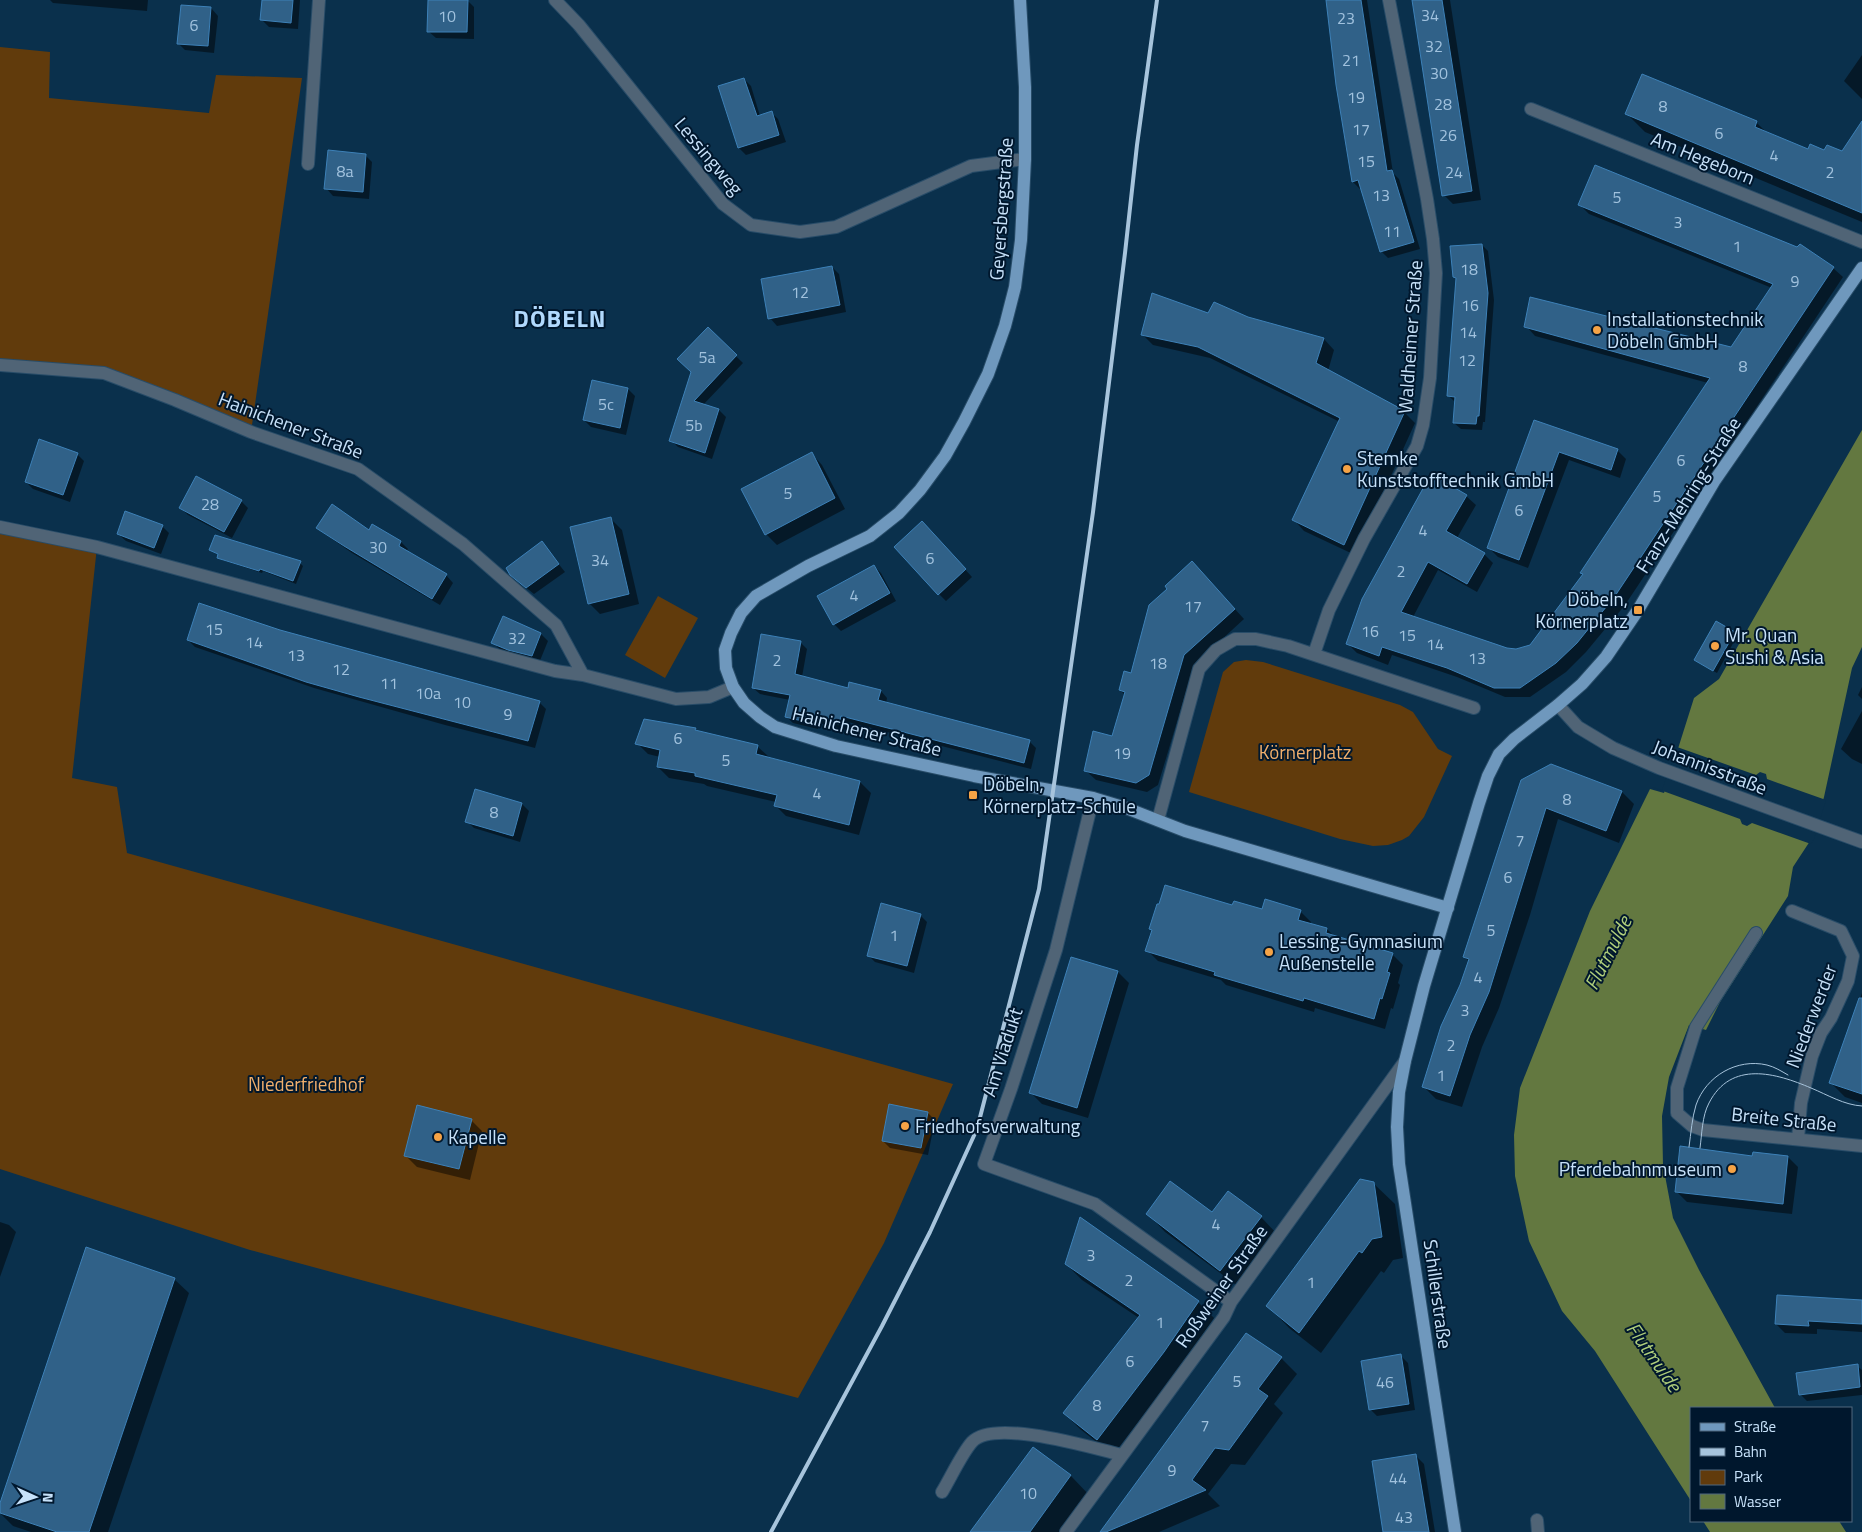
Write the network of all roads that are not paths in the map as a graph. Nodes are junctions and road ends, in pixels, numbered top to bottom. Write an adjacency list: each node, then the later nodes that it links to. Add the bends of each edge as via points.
1 (319, 0): 7 (street)
2 (555, 0): 6 (street, Lessingweg, via 579,25 722,204 751,225 800,232 836,227 971,166)
3 (1020, 0): 6 (main road, Geyersbergstraße)
4 (1389, 0): 12 (street, Waldheimer Straße, via 1433,239 1436,273 1430,378 1417,446 1364,539 1329,610)
5 (1531, 110): 8 (street, Am Hegeborn)
6 (1025, 159): 14 (main road, Geyersbergstraße, via 1015,287 991,366 964,422 945,456 899,513 870,536 756,596 741,614 725,650 726,668)
7 (308, 164)
8 (1862, 242)
9 (1862, 268): 15 (main road, Franz-Mehring-Straße, via 1715,480 1612,649 1582,684)
10 (0, 365): 13 (street, Hainichener Straße, via 104,373 251,432 358,470 463,544 556,625)
11 (0, 526): 13 (street, via 97,547 546,668)
12 (1314, 654): 16 (street); 18 (street, via 1256,639 1235,639 1216,650 1199,669)
13 (583, 675): 14 (street, via 676,699 709,697)
14 (733, 686): 17 (main road, Hainichener Straße, via 744,703 775,727 836,746)
15 (1558, 705): 19 (street, Johannisstraße, via 1578,727 1613,748); 20 (main road, Franz-Mehring-Straße, via 1514,738 1499,754 1488,776)
16 (1474, 708)
17 (1093, 798): 18 (main road, Hainichener Straße); 26 (street, Am Viadukt, via 1056,950 984,1164 1096,1204)
18 (1158, 820): 20 (main road, via 1185,831)
19 (1862, 842)
20 (1448, 908): 23 (main road)
21 (1792, 911): 24 (street, Niederwerder, via 1841,931 1853,956 1848,980 1831,1018 1820,1033 1812,1056 1801,1103)
22 (1756, 933): 24 (street, Breite Straße, via 1696,1027 1677,1088 1676,1113 1703,1130)
23 (1405, 1061): 26 (street, Roßweiner Straße); 30 (main road, Schillerstraße, via 1399,1092 1399,1164)
24 (1798, 1139): 25 (street, Breite Straße)
25 (1862, 1146)
26 (1231, 1302): 27 (street, Roßweiner Straße, via 1224,1317)
27 (1122, 1456): 28 (street, via 1031,1434 982,1435 972,1442); 29 (street, Roßweiner Straße)
28 (942, 1492)
29 (1066, 1532)
30 (1455, 1532)

